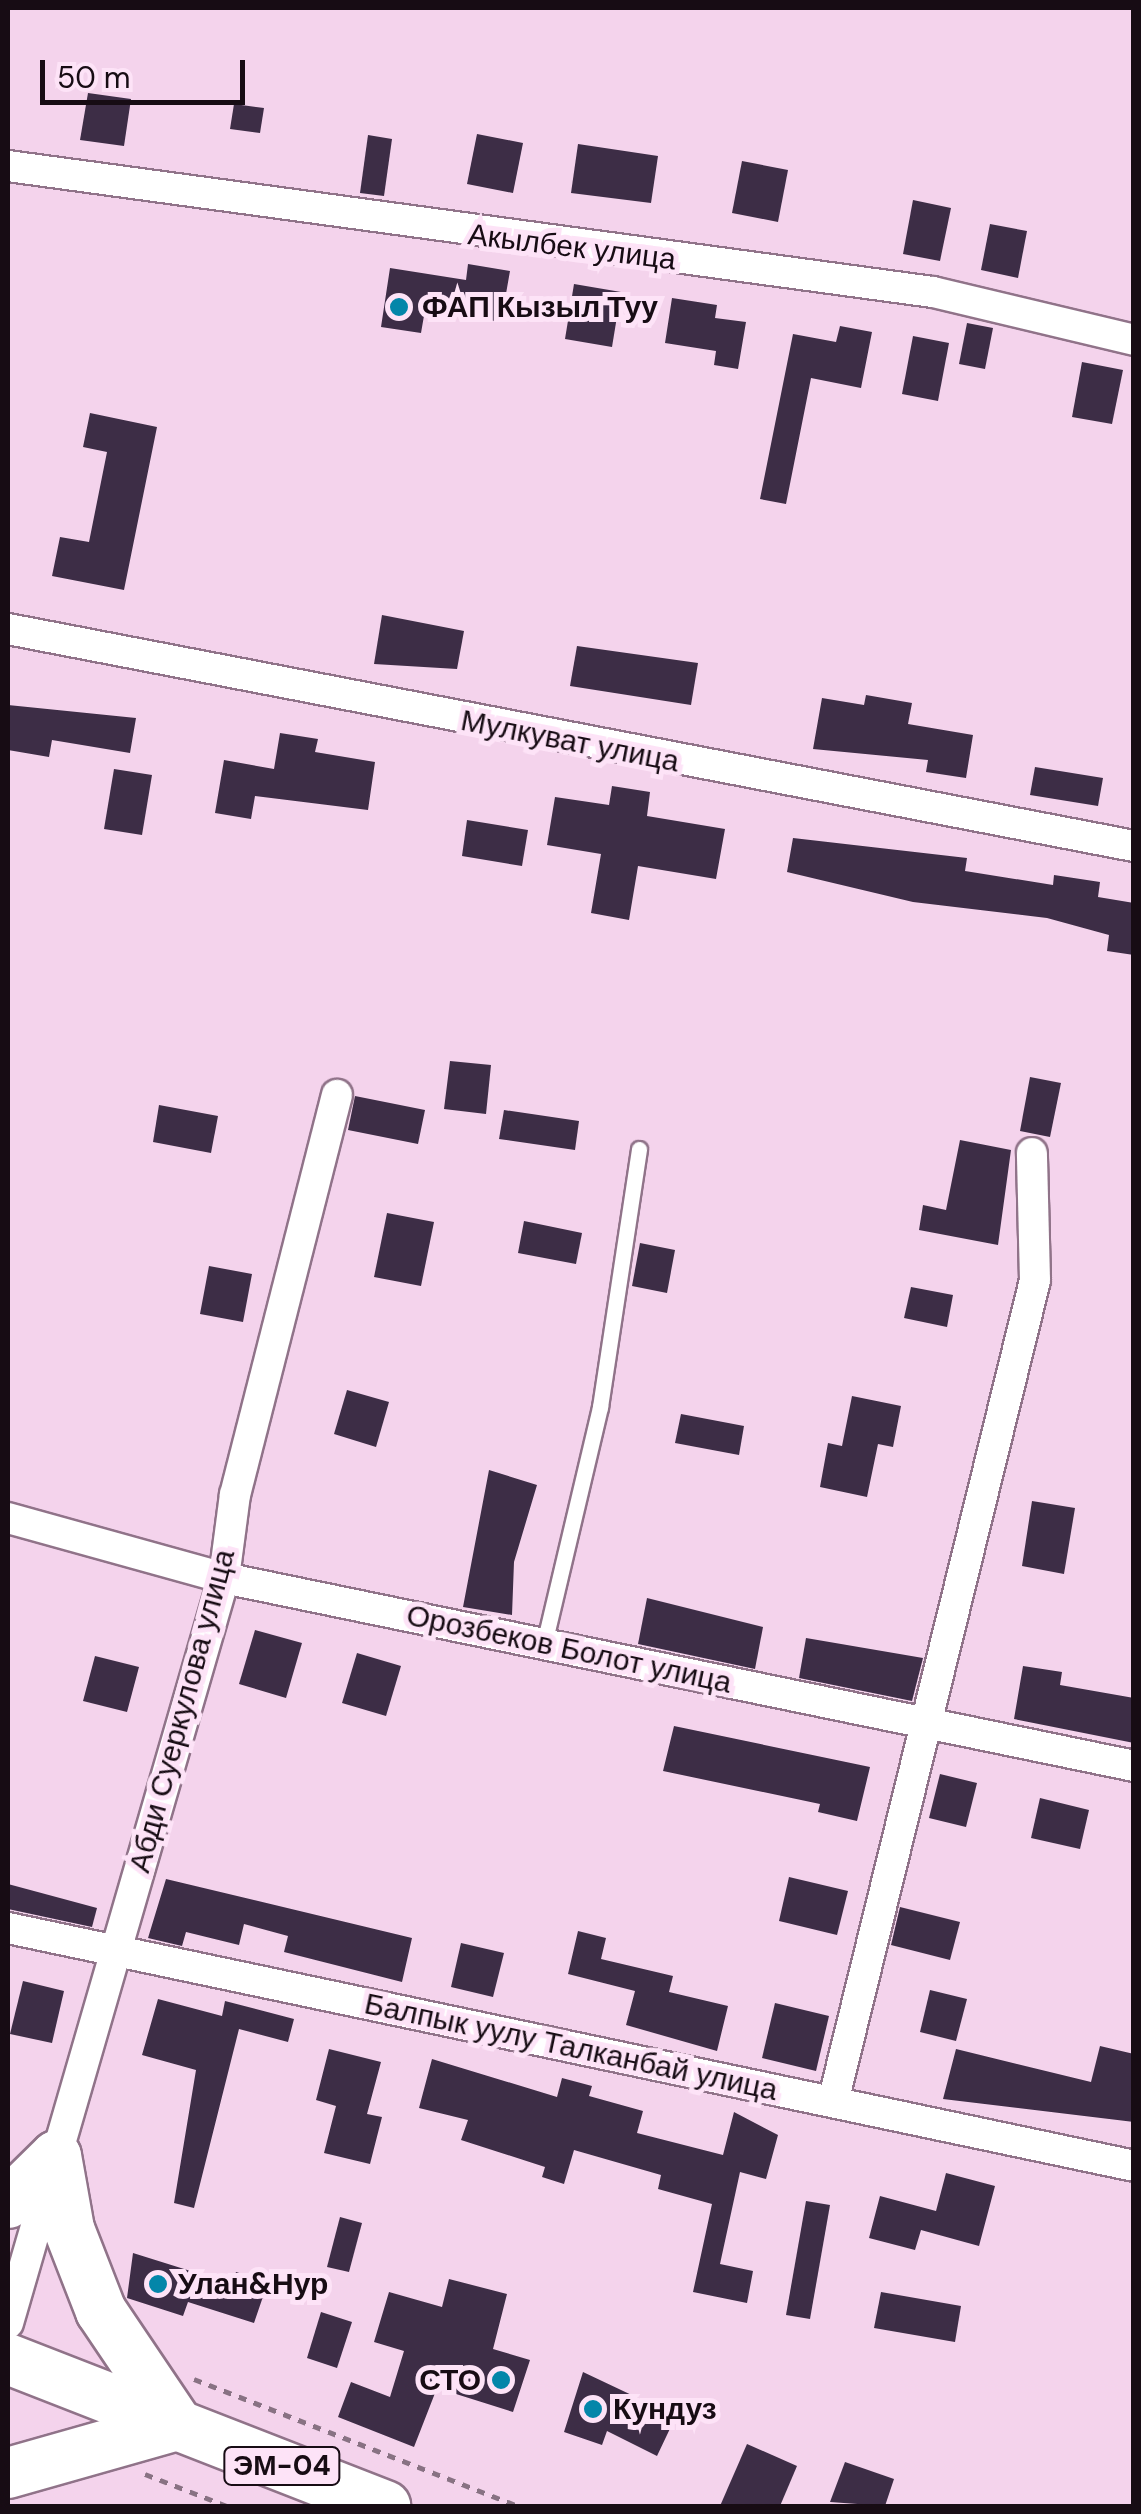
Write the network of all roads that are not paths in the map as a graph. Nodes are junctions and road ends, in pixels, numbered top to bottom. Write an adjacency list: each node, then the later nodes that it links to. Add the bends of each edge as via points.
1 (8, 166): 2 (street, Акылбек улица, via 933,292)
2 (1134, 340)
3 (8, 629): 4 (street, Мулкуват улица)
4 (1134, 846)
5 (336, 1095): 9 (street, Абди Суеркулова улица, via 236,1495)
6 (638, 1148): 10 (lane, via 600,1407)
7 (1032, 1153): 11 (street, via 1036,1280)
8 (8, 1518): 9 (street, Орозбеков Болот улица)
9 (224, 1578): 10 (street, Орозбеков Болот улица); 14 (street, Абди Суеркулова улица)
10 (544, 1644): 11 (street, Орозбеков Болот улица)
11 (932, 1724): 12 (street, Орозбеков Болот улица); 15 (street)
12 (1134, 1766)
13 (8, 1928): 14 (street, Балпык уулу Талканбай улица)
14 (116, 1950): 15 (street, Балпык уулу Талканбай улица); 16 (street, Абди Суеркулова улица)
15 (833, 2102): 17 (street, Балпык уулу Талканбай улица)
16 (56, 2156): 18 (highway); 19 (street, Абди Суеркулова улица); 21 (highway, via 69,2229 102,2312)
17 (1134, 2166)
18 (8, 2203)
19 (8, 2323)
20 (8, 2360): 21 (highway, ЭМ-04)
21 (178, 2424): 22 (highway, via 78,2447); 23 (highway, ЭМ-04)
22 (8, 2473)
23 (385, 2506)

